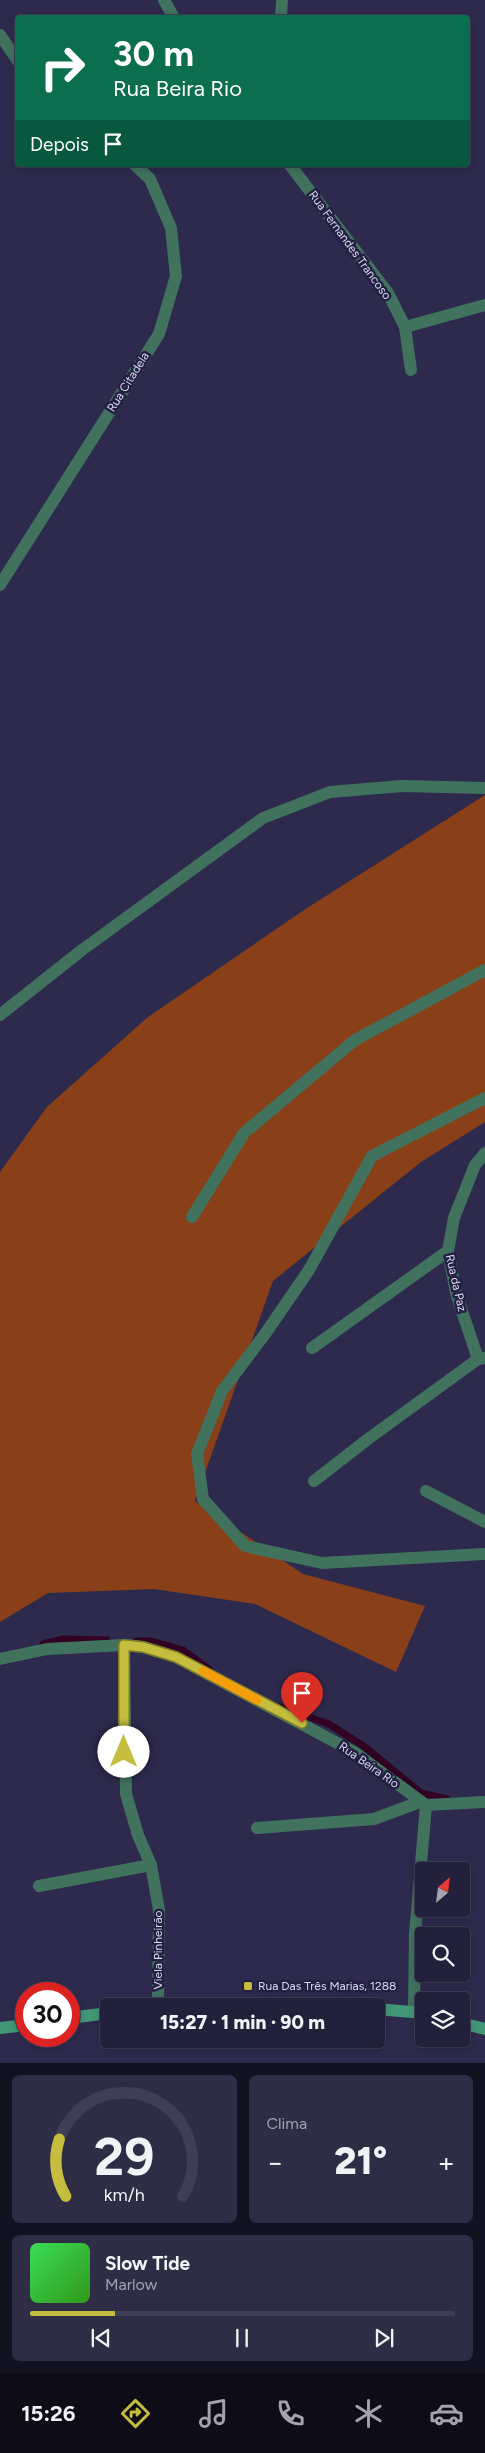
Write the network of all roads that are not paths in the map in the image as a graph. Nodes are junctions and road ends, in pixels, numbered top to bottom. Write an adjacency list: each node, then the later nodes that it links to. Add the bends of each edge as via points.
1 (164, 0): 3 (street)
2 (282, 0): 4 (street)
3 (172, 15)
4 (281, 15)
5 (0, 35): 6 (street)
6 (15, 58)
7 (137, 167): 12 (street, Rua Citadela, via 150,179 170,228 176,276 159,334)
8 (292, 167): 10 (street, Rua Fernandes Trancoso, via 388,293)
9 (484, 304): 10 (street)
10 (405, 327): 11 (street, Rua Fernandes Trancoso)
11 (411, 370)
12 (0, 585)
13 (485, 788): 15 (street, via 402,786 330,792 263,818 82,950)
14 (485, 970): 18 (street, via 355,1040 259,1120 244,1133)
15 (0, 1015)
16 (485, 1098): 25 (street, via 372,1156 309,1270 222,1391 197,1454 204,1499 245,1546 322,1563)
17 (485, 1153): 19 (street, Rua da Paz, via 475,1165 454,1218)
18 (192, 1217)
19 (448, 1251): 20 (street); 21 (street, Rua da Paz, via 456,1293)
20 (312, 1348)
21 (482, 1358): 22 (street, Rua da Paz)
22 (314, 1481)
23 (426, 1491): 24 (street)
24 (485, 1522)
25 (485, 1554)
26 (124, 1645): 27 (street, Rua Beira Rio, via 47,1649); 29 (street, Rua Beira Rio, via 176,1657 318,1732 354,1752); 31 (street, Viela Pinheirão, via 126,1794)
27 (0, 1659)
28 (485, 1802): 29 (street)
29 (423, 1804): 30 (street, via 374,1819); 33 (street, via 415,1934)
30 (257, 1828)
31 (151, 1865): 32 (street); 34 (street, Viela Pinheirão, via 159,1910)
32 (39, 1886)
33 (418, 1992)
34 (155, 1998)
35 (385, 2010): 36 (street)
36 (415, 2012)
37 (100, 2013): 38 (street)
38 (80, 2016)
39 (470, 2025): 42 (street)
40 (15, 2026): 41 (street)
41 (0, 2028)
42 (485, 2029)

